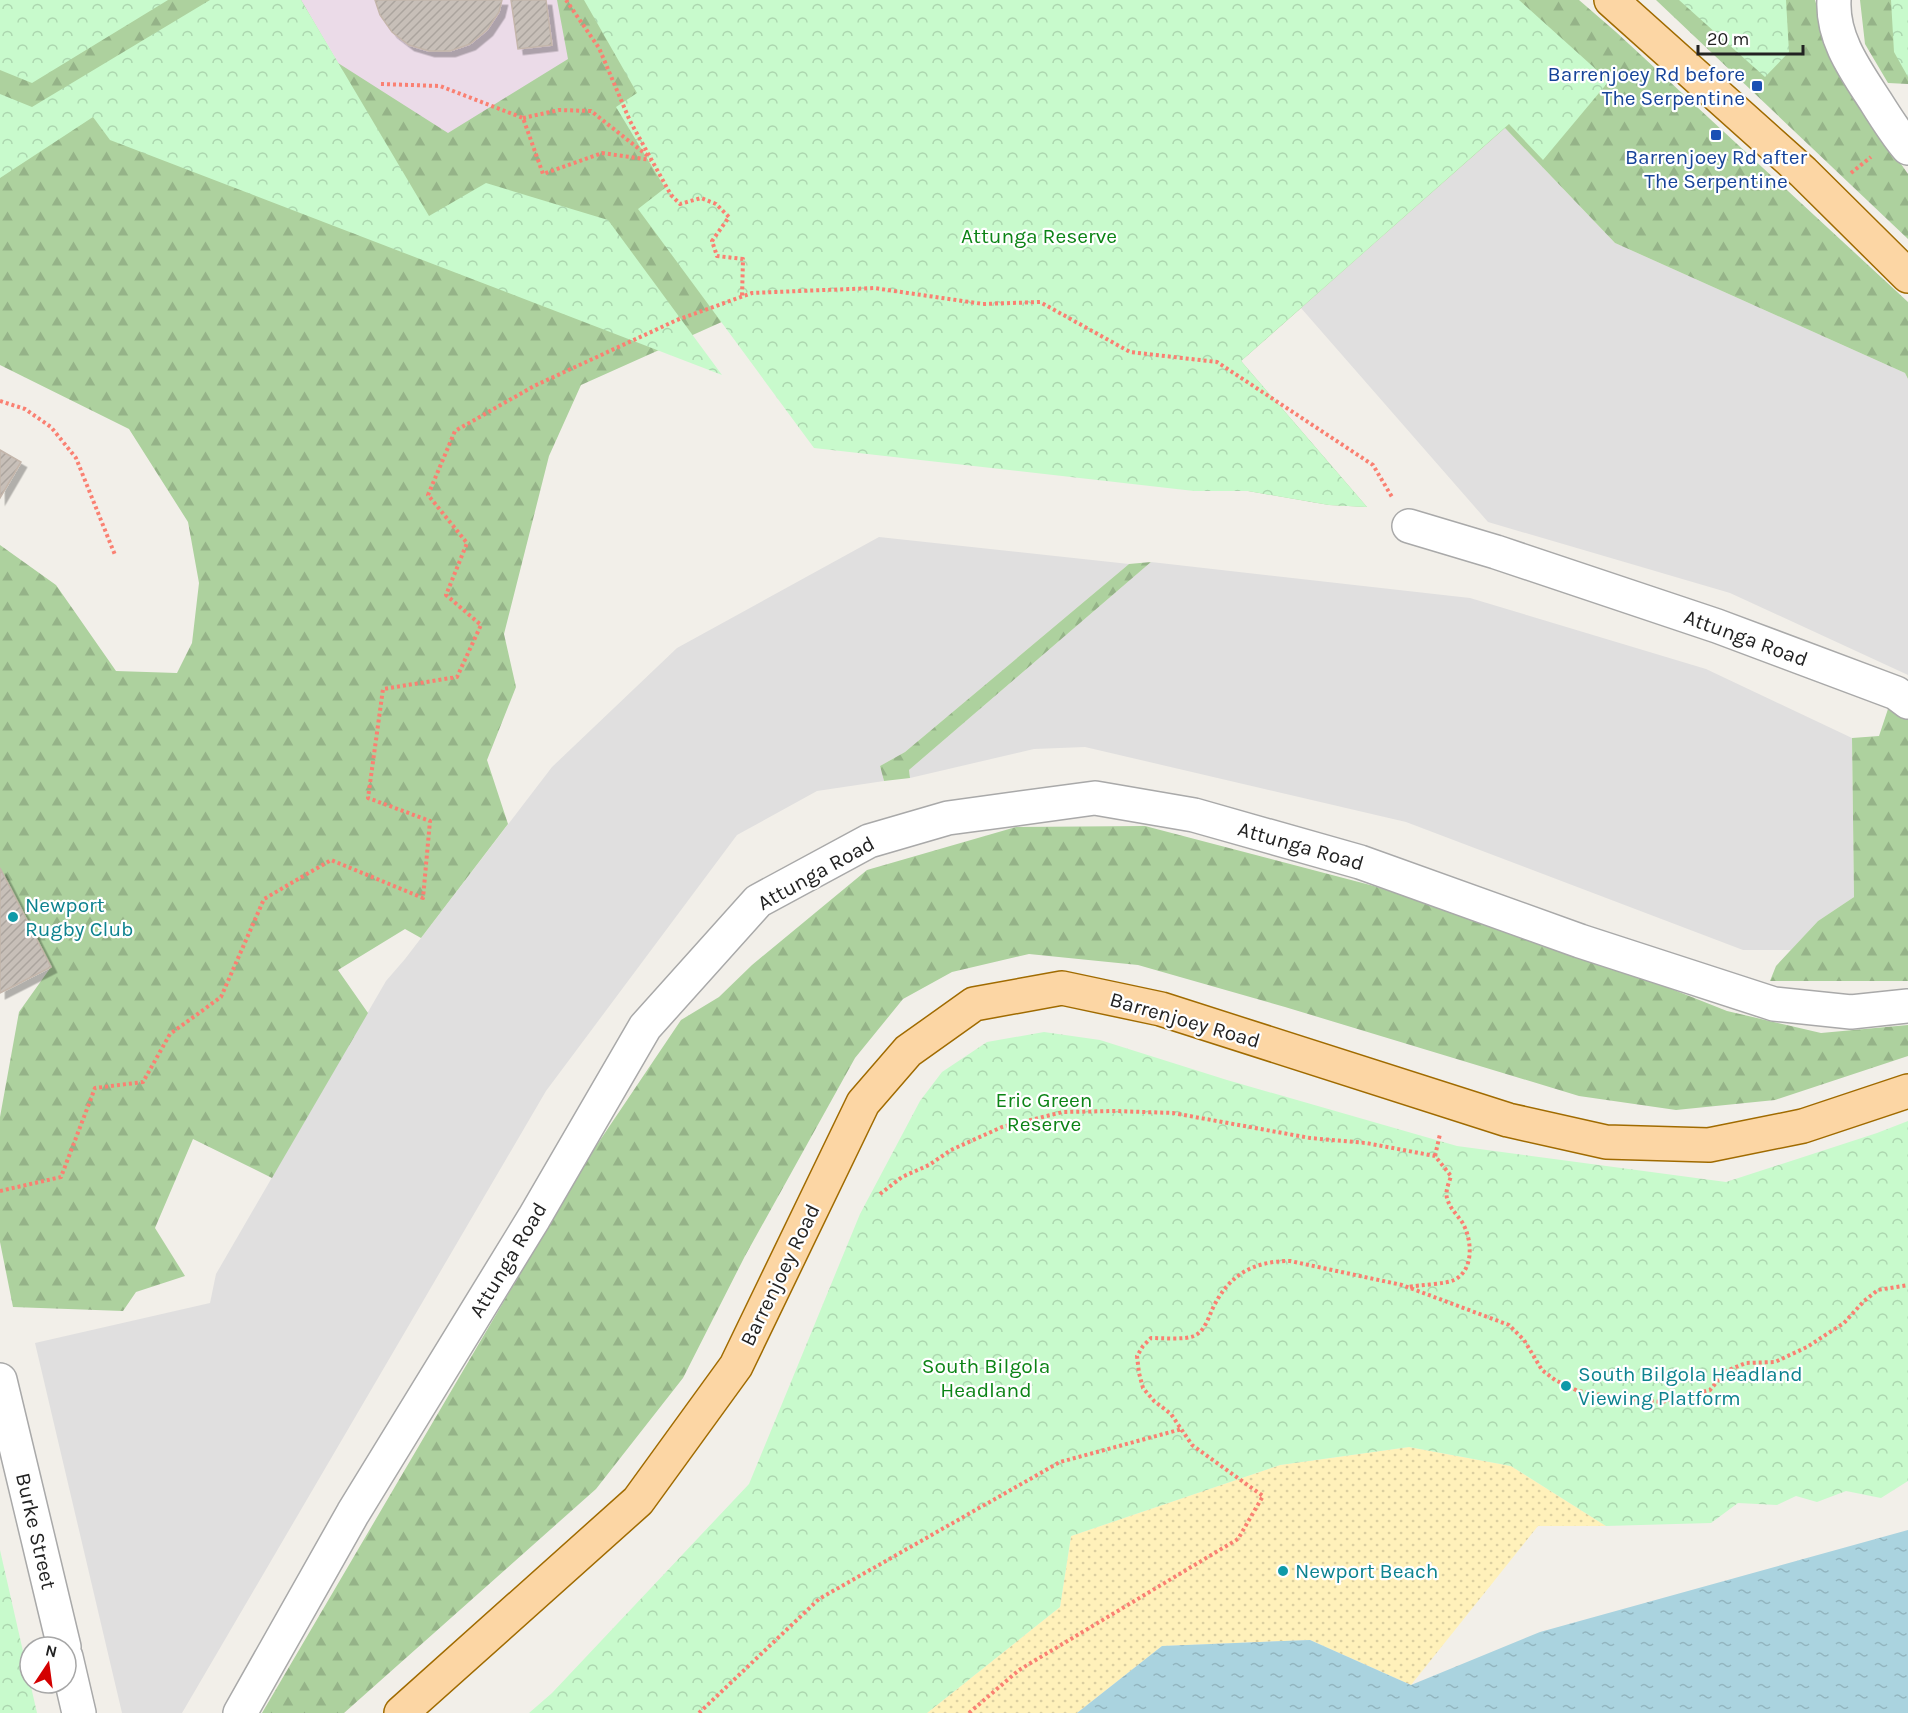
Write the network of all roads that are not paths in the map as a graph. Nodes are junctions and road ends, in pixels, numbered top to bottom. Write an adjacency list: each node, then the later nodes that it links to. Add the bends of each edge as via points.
1 (1611, 0): 4 (main road, via 1794,164)
2 (1834, 0): 3 (street, via 1839,38 1853,67)
3 (1903, 142)
4 (1908, 276)
5 (1409, 526): 6 (street, Attunga Road, via 1718,626 1896,693)
6 (1908, 702)
7 (1908, 1006): 13 (street, Attunga Road, via 1851,1012 1774,1004 1580,941 1360,861 1194,816 1095,798 948,818 869,841 758,901 645,1026 534,1218 353,1513)
8 (1908, 1091): 14 (main road, Barrenjoey Road, via 1803,1126 1709,1145 1606,1142 1508,1120 1161,1009 1062,988 974,1004 908,1052 862,1103 736,1366 638,1501)
9 (0, 1380): 10 (street, Burke Street)
10 (61, 1635)
11 (76, 1695): 12 (street)
12 (80, 1713)
13 (240, 1713)
14 (401, 1713)

